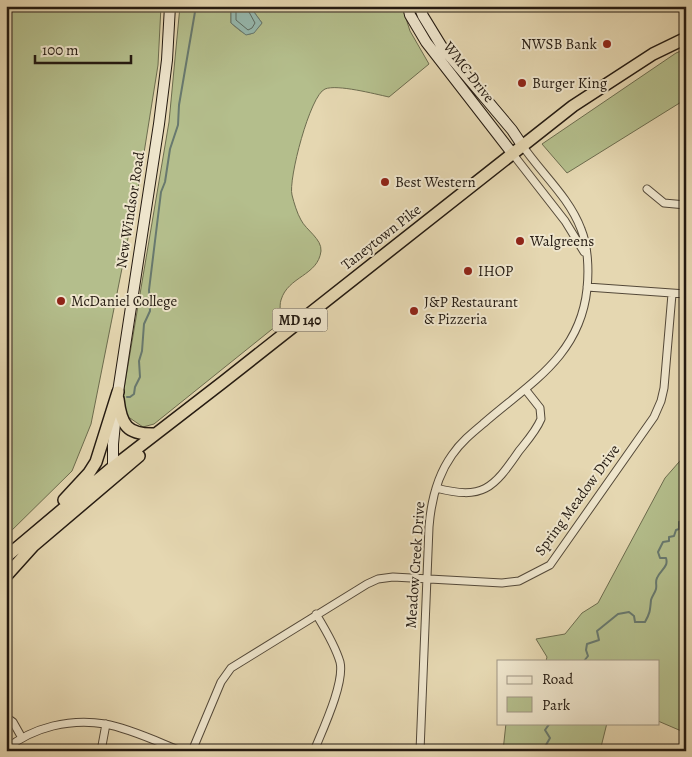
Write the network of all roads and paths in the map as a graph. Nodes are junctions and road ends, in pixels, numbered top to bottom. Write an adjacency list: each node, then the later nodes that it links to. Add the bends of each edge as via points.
1 (170, 6): 15 (main road, New Windsor Road, via 159,124)
2 (408, 6): 6 (main road, WMC Drive, via 426,42)
3 (420, 6): 5 (main road, WMC Drive, via 442,47)
4 (686, 38): 5 (highway, Taneytown Pike / MD 140, via 653,54 600,88)
5 (522, 145): 6 (highway, Taneytown Pike / MD 140); 9 (street, Meadow Creek Drive, via 573,211 582,230)
6 (512, 153): 9 (street, Meadow Creek Drive, via 566,221); 13 (highway, Taneytown Pike / MD 140)
7 (647, 189): 8 (street, via 664,203)
8 (686, 205)
9 (587, 259): 10 (street, Meadow Creek Drive)
10 (587, 287): 11 (street); 14 (street, Meadow Creek Drive, via 582,316 570,342 557,360)
11 (672, 294): 12 (street); 22 (street, Spring Meadow Drive, via 664,388 654,417 550,565 519,581 502,583)
12 (686, 294)
13 (223, 382): 16 (highway, Taneytown Pike / MD 140); 17 (highway, Taneytown Pike / MD 140)
14 (525, 389): 18 (street, Meadow Creek Drive, via 459,445 444,467); 18 (street, via 540,408 541,419 499,478 487,487 471,492)
15 (118, 392): 16 (highway, via 120,412 128,428 137,433); 17 (main road, New Windsor Road); 19 (highway, via 89,474)
16 (156, 434): 17 (highway, Taneytown Pike / MD 140)
17 (114, 472): 19 (highway, MD 140); 21 (highway, MD 140, via 33,546)
18 (436, 488): 22 (street, Meadow Creek Drive, via 430,513)
19 (20, 544): 20 (highway, MD 140)
20 (6, 557)
21 (6, 576)
22 (427, 579): 23 (street, Spring Meadow Drive, via 378,579); 32 (street, Meadow Creek Drive)
23 (316, 614): 30 (street, Spring Meadow Drive, via 231,668 221,682); 31 (street, via 340,664 334,701)
24 (6, 717): 26 (street, via 13,722)
25 (106, 724): 26 (street, via 54,725); 28 (street); 29 (street)
26 (22, 738): 27 (street)
27 (6, 749)
28 (100, 751)
29 (182, 751)
30 (192, 751)
31 (314, 751)
32 (420, 751)

